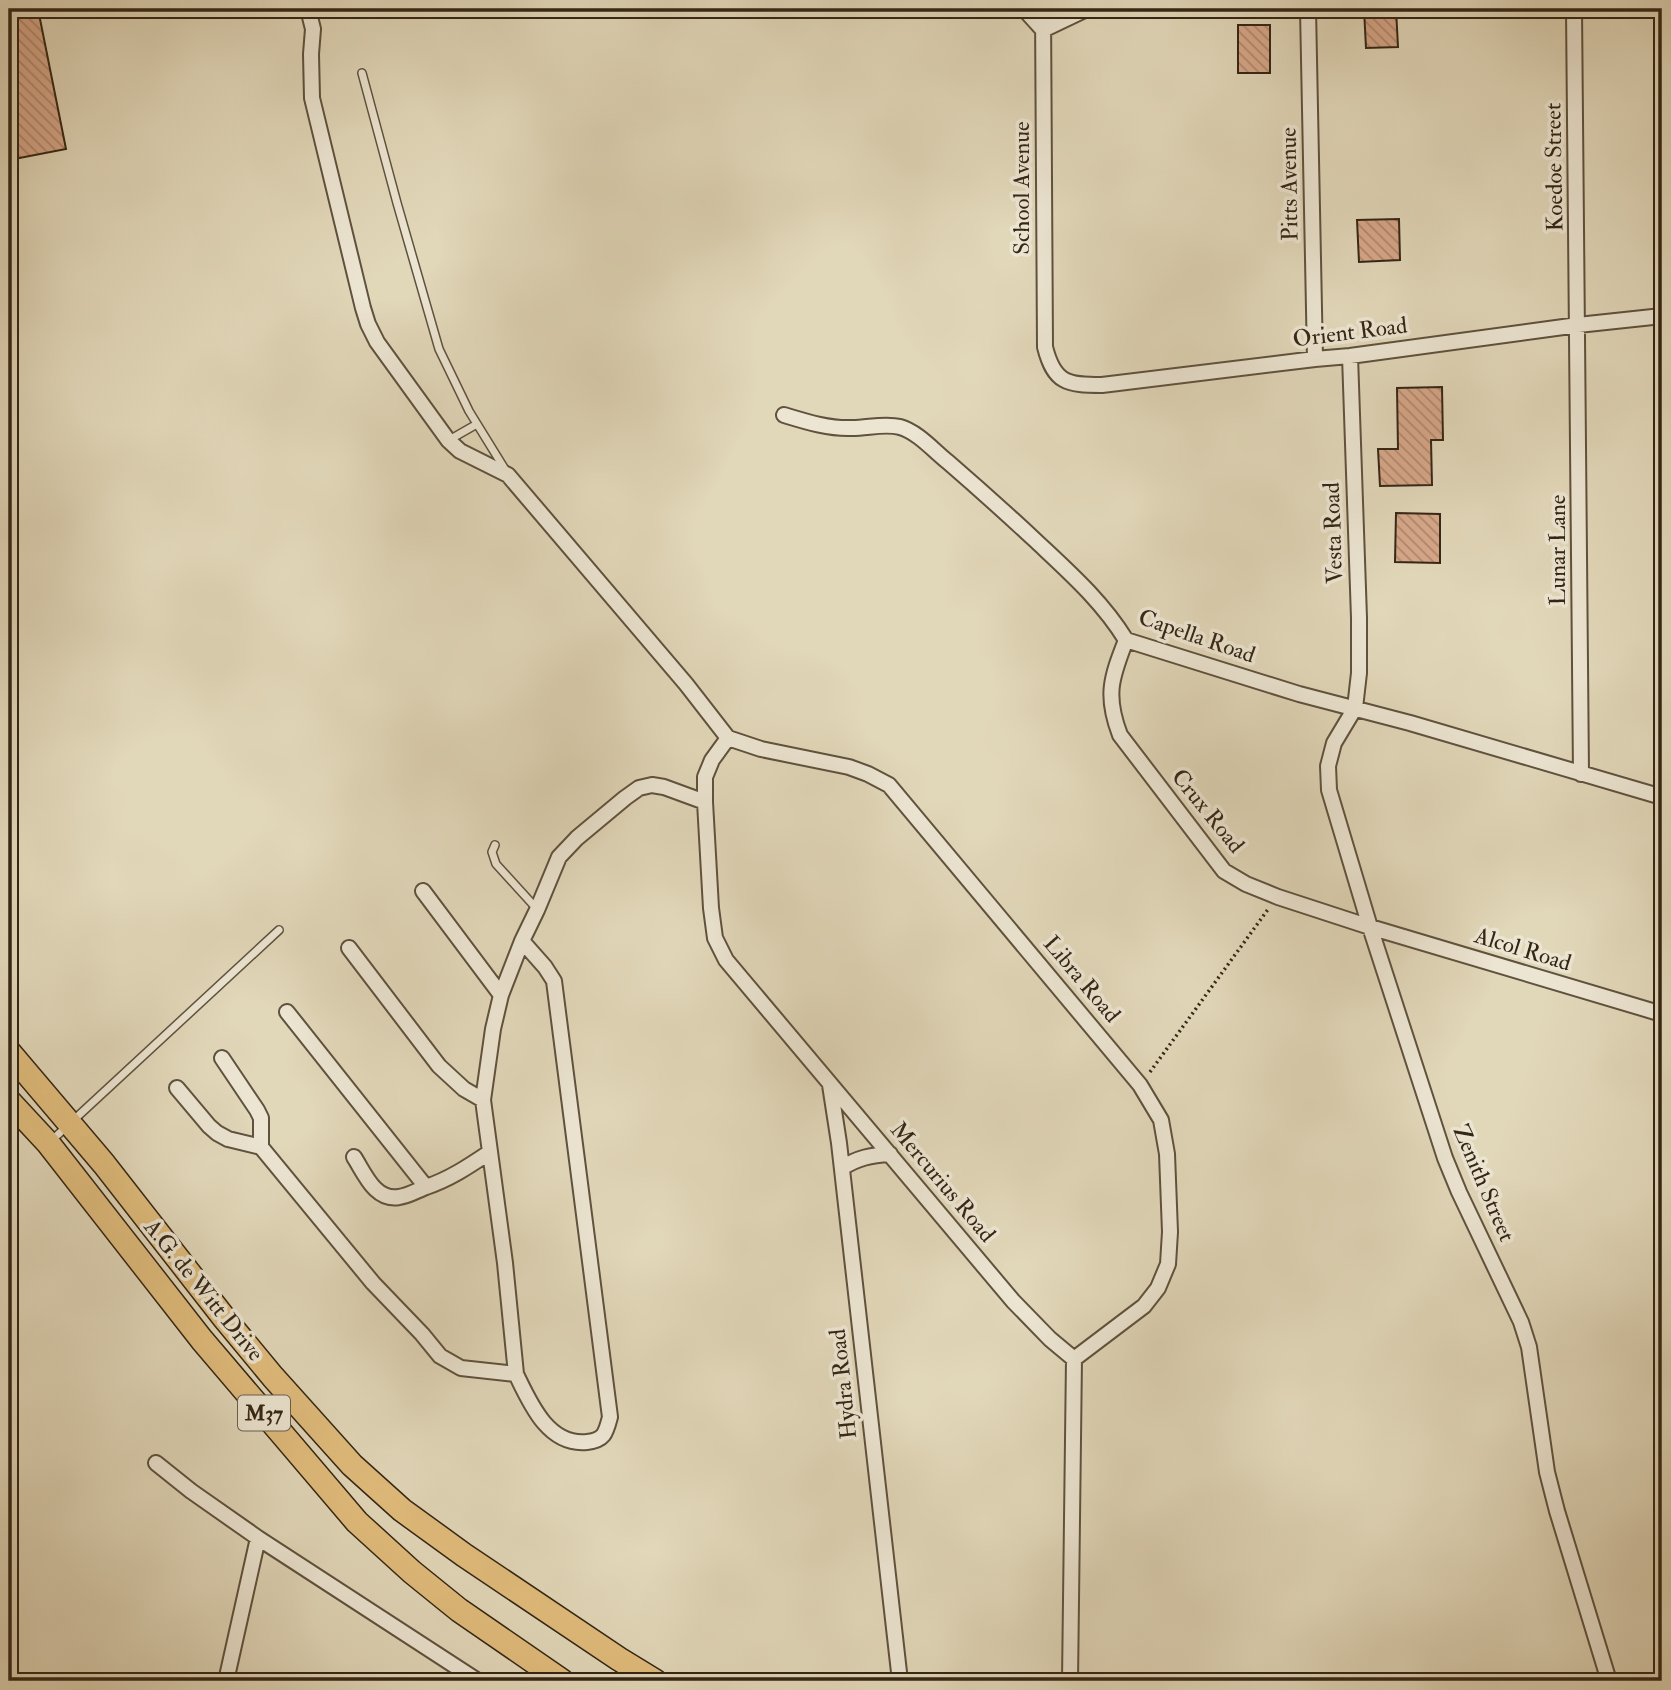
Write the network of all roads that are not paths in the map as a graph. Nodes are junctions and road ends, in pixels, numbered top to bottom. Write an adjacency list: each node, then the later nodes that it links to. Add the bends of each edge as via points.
1 (308, 9): 16 (street, via 313,29 312,99 368,324)
2 (1024, 9): 7 (street)
3 (1043, 9): 7 (street, School Avenue)
4 (1087, 9): 7 (street)
5 (1308, 9): 12 (street, Pitts Avenue)
6 (1574, 9): 10 (street, Koedoe Street)
7 (1044, 30): 13 (street, School Avenue, via 1045,347)
8 (362, 73): 15 (lane, via 439,349)
9 (1662, 316): 10 (street, Orient Road)
10 (1578, 325): 11 (street, Orient Road); 21 (street, Lunar Lane)
11 (1350, 356): 12 (street, Orient Road); 19 (street, Vesta Road, via 1359,618)
12 (1315, 359): 13 (street, Orient Road, via 1102,385 1060,379)
13 (1049, 366)
14 (784, 415): 18 (street, Capella Road, via 830,427 888,425 913,433 1070,573)
15 (477, 424): 16 (lane); 17 (lane)
16 (448, 440): 17 (street, via 460,452)
17 (508, 475): 20 (street)
18 (1126, 640): 19 (street, Capella Road); 27 (street, Crux Road, via 1114,672 1111,698 1120,735 1224,871 1278,897)
19 (1355, 708): 21 (street, Capella Road); 27 (street, Zenith Street, via 1334,743 1328,766 1329,790)
20 (729, 738): 23 (street, Mercurius Road, via 705,777); 50 (street, Libra Road, via 849,767 889,785 1140,1085 1161,1120 1167,1154 1168,1264 1144,1306)
21 (1581, 774): 22 (street, Capella Road)
22 (1662, 797)
23 (705, 802): 26 (street, via 664,787 639,788 559,857); 36 (street, Mercurius Road, via 715,938 726,960)
24 (495, 845): 26 (lane, via 496,864)
25 (423, 891): 31 (street)
26 (537, 910): 29 (street)
27 (1370, 927): 33 (street, Alcol Road); 64 (street, Zenith Street, via 1445,1158 1521,1322 1547,1472)
28 (279, 930): 40 (lane)
29 (522, 941): 31 (street); 51 (street, via 554,981 610,1417 607,1432 597,1441 579,1443 560,1436 546,1426)
30 (349, 948): 38 (street, via 439,1066)
31 (501, 996): 38 (street)
32 (287, 1012): 47 (street)
33 (1662, 1014)
34 (9, 1052): 40 (main road, A.G. de Witt Drive / M37)
35 (222, 1058): 42 (street, via 261,1118)
36 (830, 1083): 44 (street, Mercurius Road); 46 (street, Hydra Road)
37 (177, 1088): 42 (street, via 217,1133)
38 (483, 1100): 43 (street)
39 (9, 1101): 41 (main road, A.G. de Witt Drive / M37)
40 (70, 1123): 41 (lane); 48 (main road, A.G. de Witt Drive / M37)
41 (48, 1143): 49 (main road, A.G. de Witt Drive / M37)
42 (261, 1147): 51 (street, via 440,1356 461,1368)
43 (490, 1152): 47 (street, via 458,1174); 51 (street)
44 (890, 1154): 46 (street, via 866,1156); 50 (street, Mercurius Road, via 1013,1301)
45 (354, 1157): 47 (street, via 377,1192 387,1198)
46 (842, 1168): 62 (street, Hydra Road)
47 (426, 1187)
48 (225, 1319): 49 (main road); 52 (main road, A.G. de Witt Drive / M37)
49 (202, 1340): 53 (main road, A.G. de Witt Drive / M37)
50 (1074, 1359): 63 (street)
51 (516, 1374)
52 (273, 1377): 53 (main road); 61 (main road, A.G. de Witt Drive / M37, via 352,1465 402,1510)
53 (251, 1399): 60 (main road, A.G. de Witt Drive / M37, via 357,1522 403,1564)
54 (9, 1432): 56 (lane)
55 (156, 1463): 57 (street)
56 (9, 1464)
57 (258, 1538): 58 (street); 59 (street)
58 (226, 1681)
59 (478, 1681)
60 (562, 1681)
61 (655, 1681)
62 (900, 1681)
63 (1070, 1681)
64 (1609, 1681)

